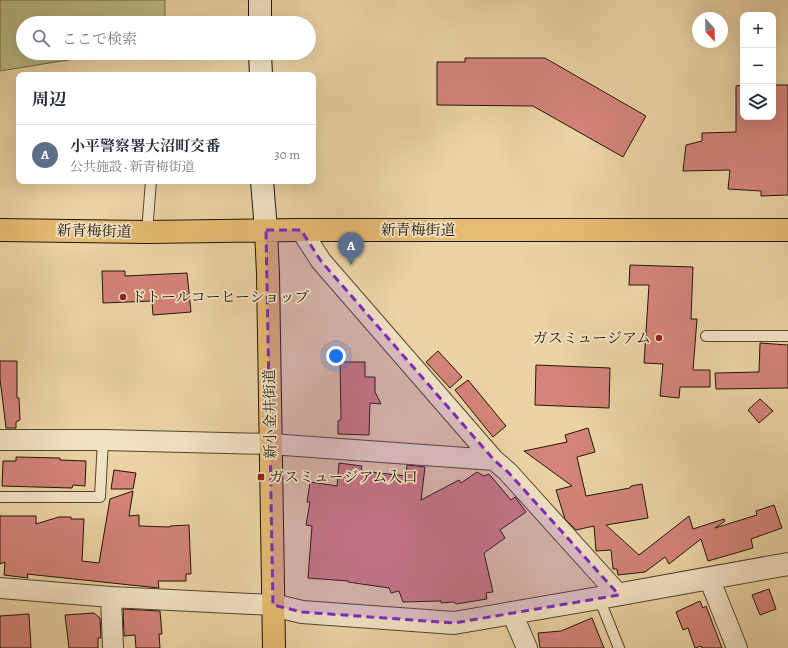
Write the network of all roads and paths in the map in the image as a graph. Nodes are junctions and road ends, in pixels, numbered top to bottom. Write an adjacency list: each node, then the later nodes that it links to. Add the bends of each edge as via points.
1 (260, 0): 2 (street)
2 (260, 16)
3 (260, 60): 4 (street)
4 (261, 72)
5 (151, 184): 11 (lane)
6 (262, 184): 8 (street, 新小金井街道)
7 (0, 230): 11 (main road, 新青梅街道)
8 (266, 230): 9 (main road, 新青梅街道); 11 (main road, 新青梅街道); 16 (main road, 新小金井街道)
9 (301, 230): 10 (main road, 新青梅街道); 17 (street, via 321,261)
10 (787, 231)
11 (147, 232)
12 (706, 336): 13 (lane)
13 (788, 336)
14 (0, 440): 15 (street)
15 (103, 440): 16 (street); 18 (lane, via 100,497)
16 (270, 444): 17 (street); 24 (main road, 新小金井街道)
17 (494, 460): 23 (street, via 508,472)
18 (0, 497)
19 (788, 564): 20 (street)
20 (709, 578): 23 (street); 30 (street)
21 (0, 588): 22 (street)
22 (111, 597): 24 (street); 26 (street)
23 (609, 597): 25 (street); 29 (lane)
24 (273, 605): 25 (street, via 302,612 454,623); 27 (main road, 新小金井街道)
25 (512, 613): 28 (street)
26 (113, 648)
27 (274, 648)
28 (527, 648)
29 (619, 648)
30 (737, 648)

